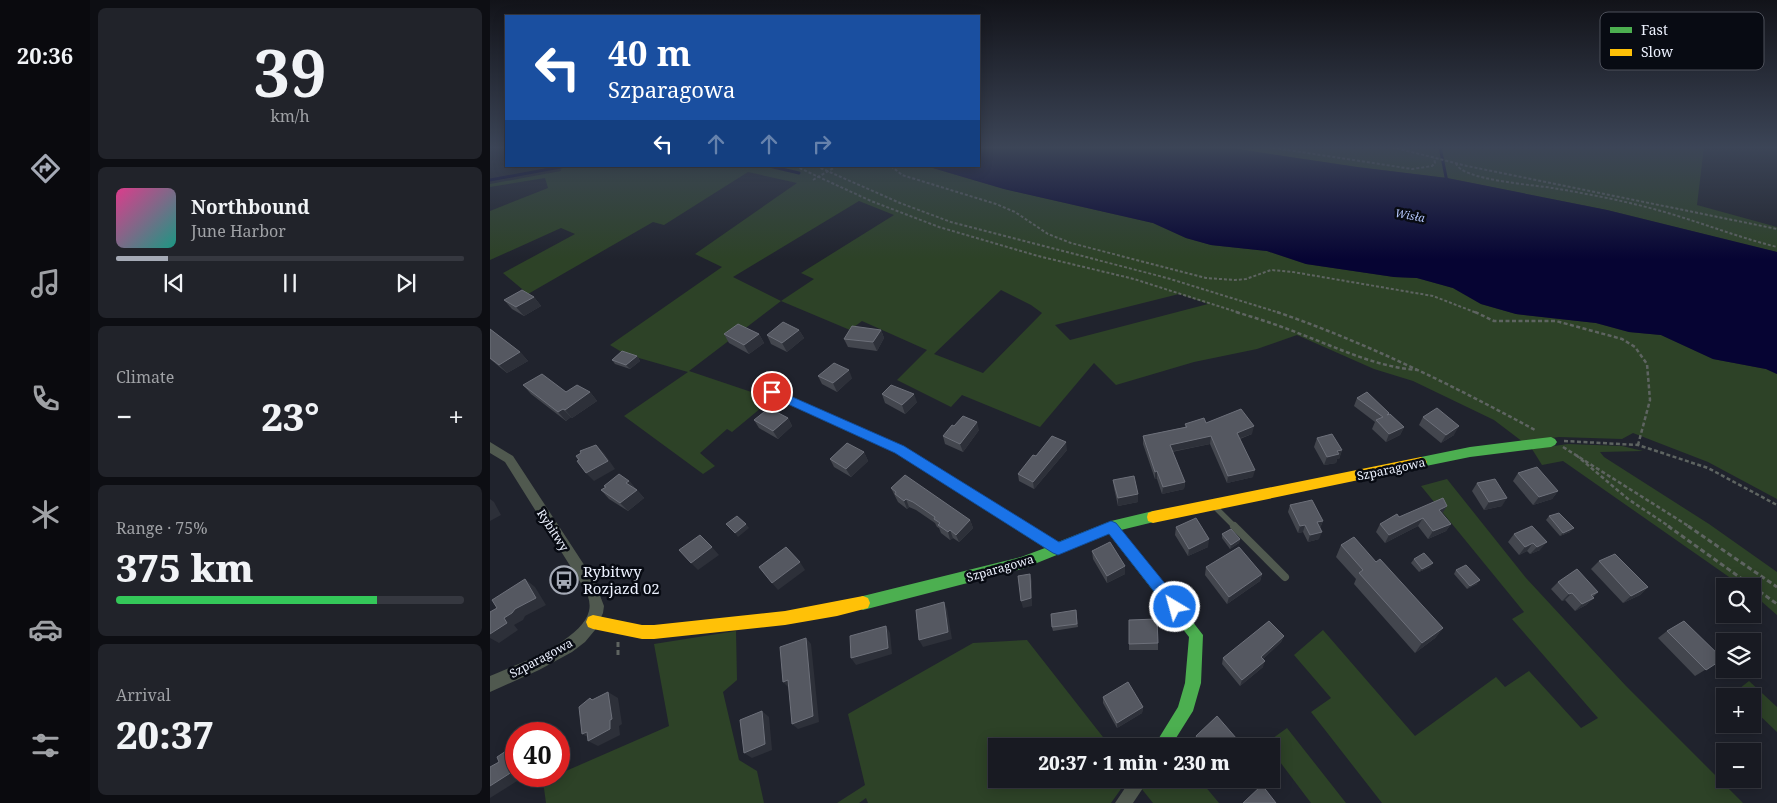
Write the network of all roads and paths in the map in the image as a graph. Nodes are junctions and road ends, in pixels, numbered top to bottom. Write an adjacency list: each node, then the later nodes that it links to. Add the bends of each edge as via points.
1 (835, 184): 8 (path, via 939,227 1038,256 1134,279 1277,325 1367,360)
2 (856, 184): 8 (path, via 952,222 1156,275 1271,310)
3 (930, 184): 12 (path, via 1003,207 1059,240 1206,278 1246,280 1271,270 1293,272 1433,296 1494,321 1556,321 1622,339 1634,346 1647,364 1650,400)
4 (1528, 184): 7 (path, via 1660,211)
5 (1560, 184): 6 (path)
6 (1777, 229)
7 (1777, 247)
8 (1418, 371): 10 (path)
9 (772, 392): 19 (street, via 900,450)
10 (1541, 434)
11 (1557, 443): 12 (path, via 1625,443); 15 (path); 16 (street, Szparagowa, via 1470,452)
12 (1638, 446): 17 (path, via 1708,468)
13 (490, 447): 23 (street, Rybitwy, via 509,460 589,584 597,604)
14 (1568, 447): 15 (path)
15 (1574, 453): 21 (path, via 1671,514); 22 (path, via 1628,500)
16 (1212, 503): 18 (street, Szparagowa); 20 (lane)
17 (1777, 505)
18 (1111, 527): 19 (street, Szparagowa); 27 (street, via 1196,635 1193,683 1185,711)
19 (1058, 549): 23 (street, Szparagowa, via 1022,563 896,595 834,610 756,623 642,632)
20 (1285, 577)
21 (1777, 587)
22 (1777, 604)
23 (593, 622): 26 (street, Szparagowa, via 559,652)
24 (620, 639): 25 (path, via 617,642)
25 (618, 655)
26 (490, 684)
27 (1167, 738)
28 (1134, 788): 29 (street)
29 (1123, 803)

